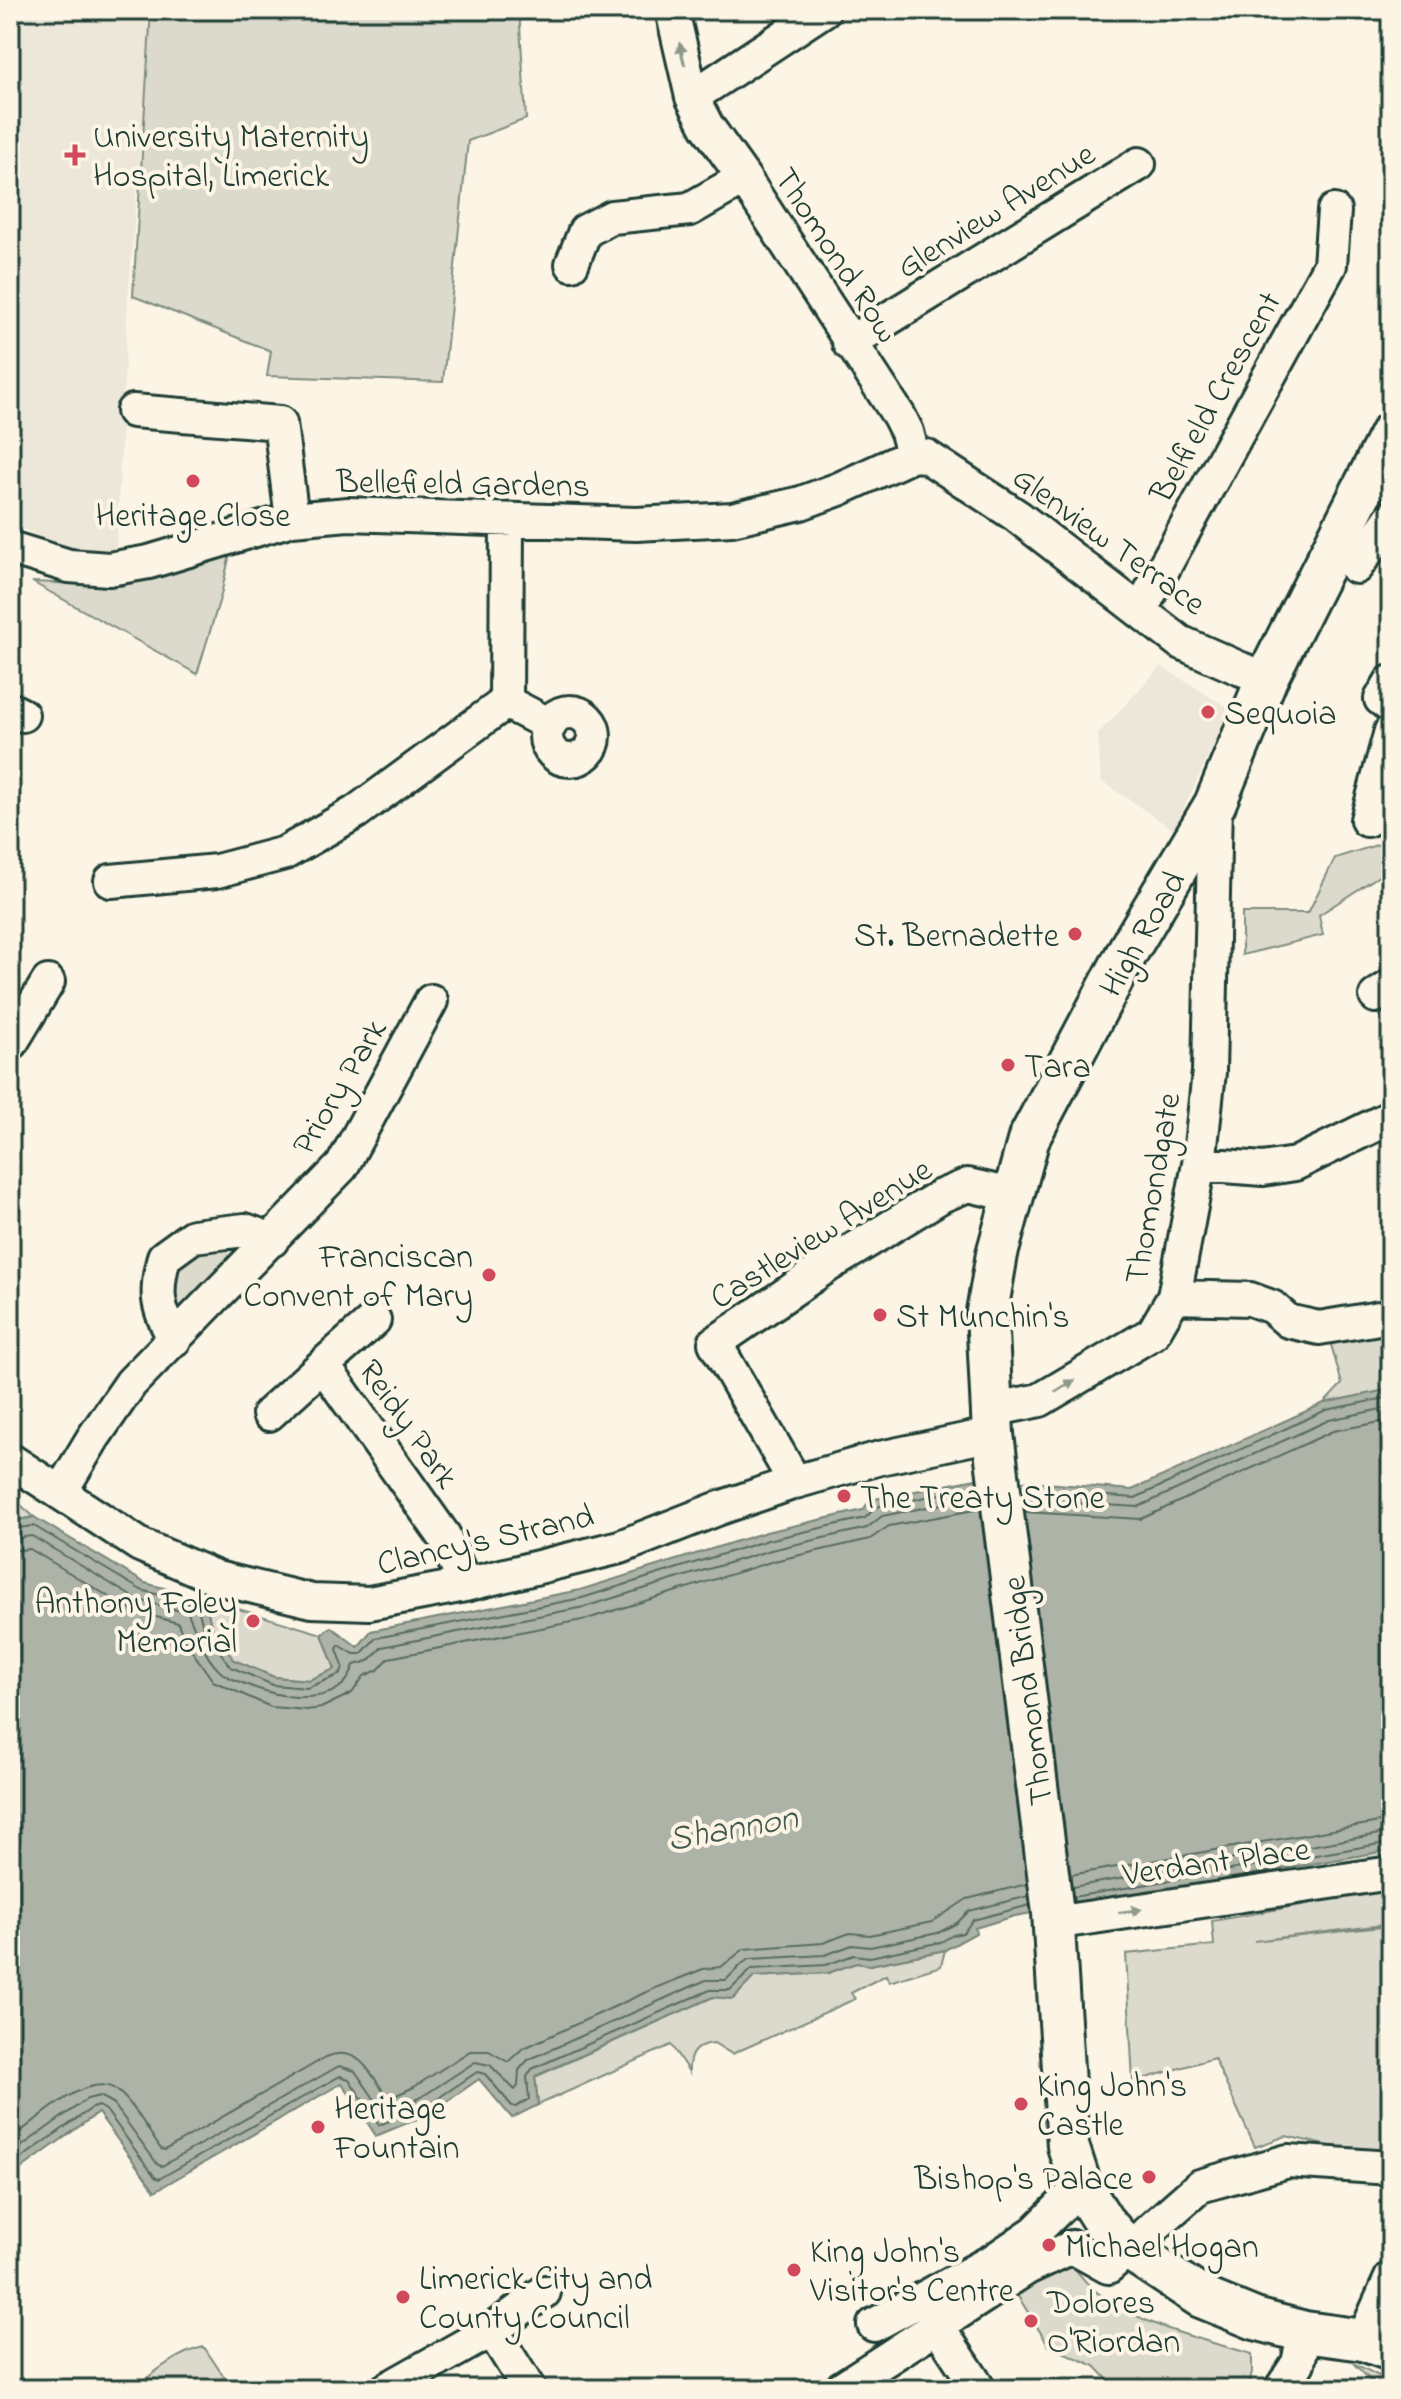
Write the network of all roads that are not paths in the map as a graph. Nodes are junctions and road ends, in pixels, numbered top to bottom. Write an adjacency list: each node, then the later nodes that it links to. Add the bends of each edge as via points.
1 (672, 10): 3 (street, Thomond Row, one-way to 1)
2 (824, 10): 3 (street)
3 (692, 97): 5 (street, Thomond Row)
4 (1139, 164): 8 (street, Glenview Avenue)
5 (744, 178): 7 (street, via 690,209 612,217 585,231); 8 (street, Thomond Row)
6 (1334, 211): 17 (street, Belfield Crescent, via 1330,265)
7 (572, 264)
8 (849, 343): 11 (street, Thomond Row, via 899,416)
9 (133, 411): 13 (street, via 280,423)
10 (1391, 433): 18 (main road, High Road)
11 (913, 455): 14 (street, Bellefield Gardens, via 801,503 732,519 636,524); 17 (street, Glenview Terrace, via 926,456 1017,516)
12 (1391, 518): 16 (street)
13 (292, 519): 14 (street, Bellefield Gardens, via 348,514); 15 (street, Bellefield Gardens, via 109,569 69,566)
14 (507, 521): 20 (street)
15 (10, 548)
16 (1356, 567)
17 (1140, 611): 18 (street, Glenview Terrace, via 1180,642)
18 (1267, 678): 25 (main road, High Road, via 1215,804)
19 (1391, 682): 21 (street, via 1381,699)
20 (506, 702): 22 (street); 26 (street, via 356,812 285,853 217,871)
21 (1391, 707)
22 (550, 725)
23 (1391, 731): 24 (street)
24 (1367, 820)
25 (1199, 863): 31 (street, Thomondgate, via 1209,1072); 32 (main road, High Road, via 1129,949 1029,1138)
26 (111, 881)
27 (48, 982): 29 (street)
28 (431, 1001): 33 (street, Priory Park, via 342,1166)
29 (10, 1045)
30 (1391, 1117): 31 (street, via 1295,1164 1263,1169)
31 (1199, 1164): 34 (street, Thomondgate)
32 (1012, 1195): 40 (main road, High Road, via 987,1312); 42 (street, Castleview Avenue, via 968,1185 941,1196 715,1343)
33 (272, 1240): 37 (street, Priory Park); 37 (street, via 245,1230 193,1236 164,1257 157,1286 162,1318)
34 (1174, 1297): 35 (street, via 1250,1299 1272,1307 1288,1321 1319,1328); 40 (street, Thomondgate, one-way to 34, via 1040,1400 1153,1333)
35 (1391, 1316)
36 (374, 1320): 38 (street, Reidy Park)
37 (175, 1339): 43 (street, Priory Park, via 131,1383)
38 (323, 1365): 39 (street); 44 (street, Reidy Park, via 444,1536)
39 (269, 1414)
40 (994, 1434): 42 (street, Clancy's Strand); 46 (main road, Thomond Bridge)
41 (10, 1460): 43 (street, Clancy's Strand)
42 (795, 1482): 44 (street, Clancy's Strand, via 620,1547)
43 (60, 1493): 44 (street, Clancy's Strand, via 140,1545 217,1578 312,1601 369,1603)
44 (465, 1585)
45 (1391, 1873): 46 (street, Verdant Place, one-way to 45)
46 (1053, 1918): 48 (main road, Thomond Bridge, via 1068,2146)
47 (1391, 2168): 49 (street, via 1288,2161 1200,2186)
48 (1081, 2186): 49 (main road, Thomond Bridge); 52 (street, via 1035,2232 994,2260)
49 (1127, 2248): 53 (street, via 1108,2267 1072,2247 1027,2268); 55 (main road, Thomond Bridge, via 1201,2297)
50 (1391, 2278): 56 (street)
51 (544, 2292): 54 (street)
52 (874, 2325)
53 (937, 2325): 59 (street); 60 (street)
54 (492, 2330): 57 (street); 58 (street)
55 (1305, 2332): 56 (main road, Thomond Bridge); 61 (street, via 1298,2363)
56 (1377, 2345)
57 (387, 2389)
58 (529, 2389)
59 (840, 2389)
60 (979, 2389)
61 (1281, 2389)

